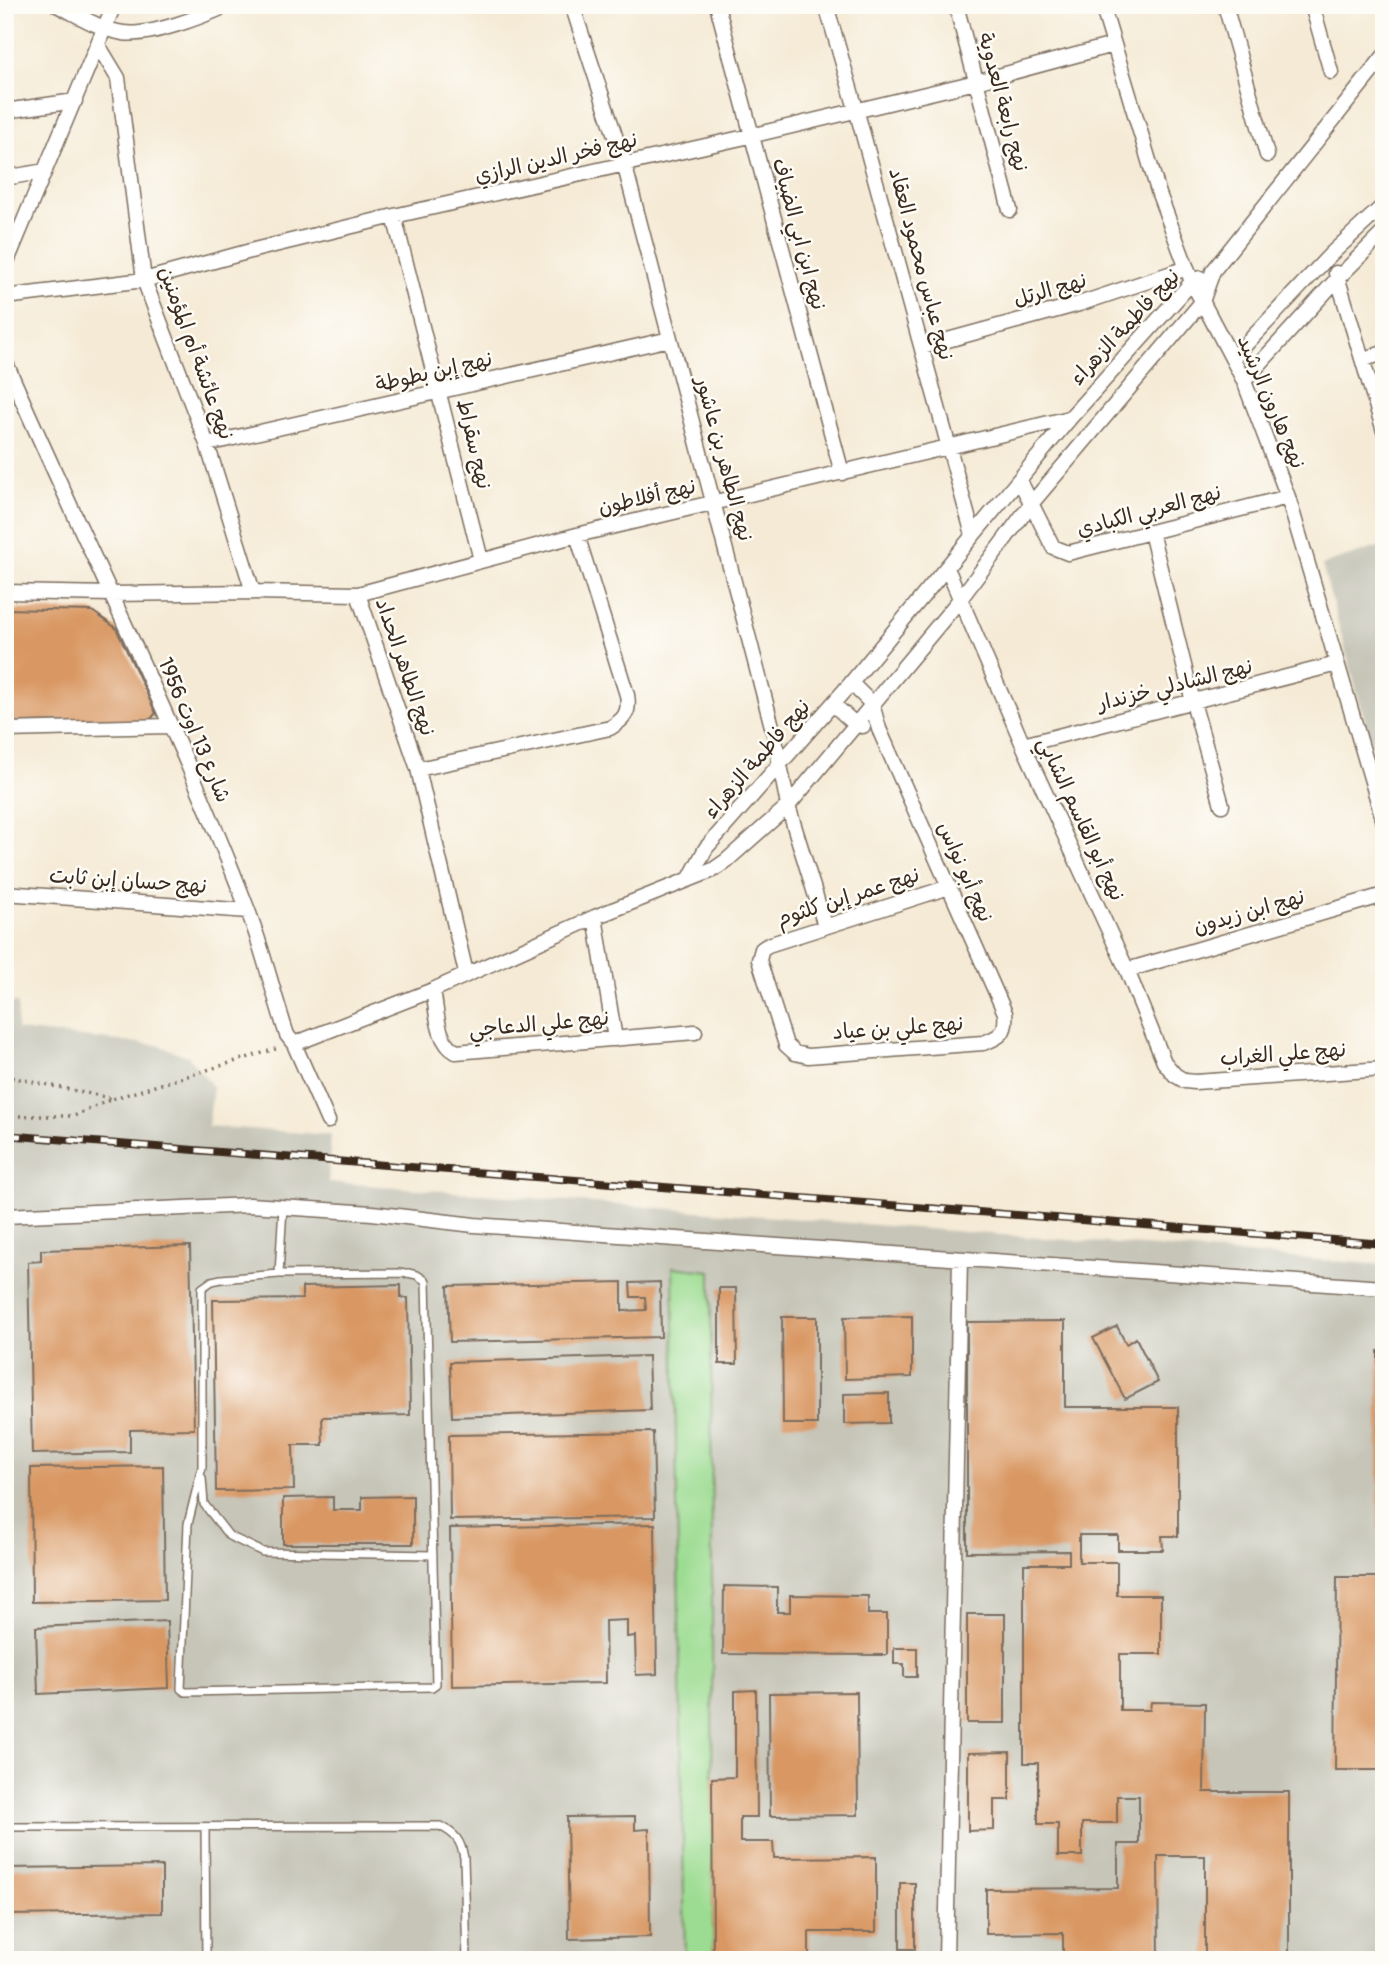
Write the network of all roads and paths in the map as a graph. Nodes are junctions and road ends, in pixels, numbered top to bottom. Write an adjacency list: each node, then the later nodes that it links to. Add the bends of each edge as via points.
1 (57, 5): 11 (street)
2 (114, 5): 11 (street)
3 (229, 5): 11 (street, via 145,31)
4 (572, 5): 22 (street, نهج الطاهر بن عاشور)
5 (717, 5): 20 (street, نهج ابن ابي الضياف)
6 (826, 5): 18 (street, نهج عباس محمود العقاد)
7 (956, 5): 16 (street, نهج رابعة العدوية)
8 (1225, 5): 21 (street)
9 (1312, 5): 15 (street)
10 (1105, 6): 13 (street, نهج هارون الرشيد)
11 (104, 28): 12 (street)
12 (98, 45): 17 (street); 34 (street, نهج عائشة أم المؤمنين, via 118,78)
13 (1113, 45): 16 (street, نهج فخر الدين الرازي); 32 (street, نهج هارون الرشيد, via 1159,194)
14 (1384, 56): 31 (street)
15 (1331, 72)
16 (976, 82): 18 (street, نهج فخر الدين الرازي); 26 (street, نهج رابعة العدوية)
17 (75, 101): 19 (street); 23 (street)
18 (856, 109): 20 (street, نهج فخر الدين الرازي); 38 (street, نهج عباس محمود العقاد)
19 (5, 111)
20 (750, 136): 22 (street, نهج فخر الدين الرازي); 49 (street, نهج ابن ابي الضياف)
21 (1267, 155)
22 (624, 163): 27 (street, نهج فخر الدين الرازي); 37 (street, نهج الطاهر بن عاشور)
23 (45, 171): 24 (street); 30 (street)
24 (5, 178)
25 (1384, 205): 29 (street)
26 (1010, 210)
27 (394, 216): 34 (street, نهج فخر الدين الرازي); 44 (street, نهج سقراط)
28 (1384, 232): 33 (street)
29 (1331, 255): 33 (street); 40 (street)
30 (5, 266)
31 (1213, 271): 32 (street, نهج فاطمة الزهراء); 36 (street, نهج فاطمة الزهراء)
32 (1190, 275): 36 (street, نهج هارون الرشيد); 38 (street, نهج الرتل); 45 (street, نهج فاطمة الزهراء)
33 (1338, 278): 41 (street); 43 (street)
34 (144, 280): 35 (street, نهج فخر الدين الرازي); 47 (street, نهج عائشة أم المؤمنين)
35 (5, 297)
36 (1202, 302): 40 (street, نهج هارون الرشيد); 53 (street, نهج فاطمة الزهراء)
37 (670, 339): 44 (street, نهج إبن بطوطة); 52 (street, نهج الطاهر بن عاشور)
38 (922, 347): 48 (street, نهج عباس محمود العقاد)
39 (1384, 353): 41 (street)
40 (1233, 358): 43 (street, نهج هارون الرشيد)
41 (1364, 359): 46 (street)
42 (5, 361): 61 (street, شارع 13 اوت 1956)
43 (1244, 382): 51 (street, نهج هارون الرشيد)
44 (440, 392): 47 (street, نهج إبن بطوطة); 57 (street, نهج سقراط)
45 (1070, 418): 48 (street, نهج أفلاطون); 50 (street, نهج فاطمة الزهراء)
46 (1384, 431)
47 (207, 444): 60 (street, نهج عائشة أم المؤمنين)
48 (947, 447): 49 (street, نهج أفلاطون); 56 (street, نهج عباس محمود العقاد)
49 (842, 473): 52 (street, نهج أفلاطون)
50 (1020, 481): 53 (street, نهج العربي الكبادي); 56 (street, نهج فاطمة الزهراء)
51 (1288, 496): 54 (street, نهج العربي الكبادي); 64 (street, نهج هارون الرشيد)
52 (715, 504): 55 (street, نهج أفلاطون); 74 (street, نهج الطاهر بن عاشور)
53 (1031, 504): 54 (street, نهج العربي الكبادي, via 1052,547 1068,554); 63 (street, نهج فاطمة الزهراء)
54 (1151, 532): 66 (street)
55 (577, 535): 57 (street, نهج أفلاطون); 75 (street, via 627,695 626,715 610,727)
56 (973, 535): 58 (street, نهج فاطمة الزهراء)
57 (481, 560): 62 (street, نهج أفلاطون)
58 (947, 568): 63 (street, نهج أبو القاسم الشابي); 65 (street, نهج فاطمة الزهراء)
59 (5, 592): 61 (street, نهج الطاهر الحداد)
60 (253, 592): 61 (street, نهج الطاهر الحداد); 62 (street, نهج الطاهر الحداد)
61 (112, 594): 70 (street, شارع 13 اوت 1956)
62 (358, 594): 75 (street, نهج الطاهر الحداد)
63 (961, 598): 68 (street, نهج فاطمة الزهراء); 73 (street, نهج أبو القاسم الشابي)
64 (1337, 664): 66 (street, نهج الشادلي خزندار); 78 (street, نهج هارون الرشيد)
65 (850, 683): 67 (street, نهج فاطمة الزهراء); 68 (street)
66 (1193, 702): 73 (street, نهج الشادلي خزندار); 76 (street)
67 (833, 704): 69 (street); 74 (street, نهج فاطمة الزهراء)
68 (872, 704): 69 (street, نهج فاطمة الزهراء); 71 (street, نهج أبو نواس)
69 (856, 725): 71 (street); 77 (street, نهج فاطمة الزهراء)
70 (169, 726): 72 (street); 83 (street, شارع 13 اوت 1956)
71 (878, 729): 80 (street, نهج أبو نواس)
72 (5, 730)
73 (1024, 745): 86 (street, نهج أبو القاسم الشابي)
74 (779, 767): 77 (street, نهج الطاهر بن عاشور); 79 (street, نهج فاطمة الزهراء, via 706,848)
75 (418, 769): 87 (street, نهج الطاهر الحداد)
76 (1222, 805)
77 (789, 806): 79 (street, نهج فاطمة الزهراء, via 726,861); 85 (street, نهج الطاهر بن عاشور)
78 (1384, 822)
79 (690, 877): 84 (street, نهج فاطمة الزهراء)
80 (948, 887): 85 (street, نهج عمر إبن كلثوم); 90 (street, نهج أبو نواس, via 1005,1013)
81 (5, 893): 83 (street, نهج حسان إبن ثابت)
82 (1384, 895): 86 (street, نهج ابن زيدون)
83 (248, 911): 92 (street, شارع 13 اوت 1956)
84 (595, 917): 87 (street, نهج فاطمة الزهراء); 91 (street)
85 (825, 926): 93 (street, نهج عمر إبن كلثوم, via 768,945 759,960 786,1045)
86 (1127, 970): 96 (street, نهج أبو القاسم الشابي, via 1164,1062)
87 (466, 973): 88 (street, نهج فاطمة الزهراء)
88 (433, 990): 91 (street, نهج علي الدعاجي, via 443,1040 456,1052); 92 (street, نهج فاطمة الزهراء)
89 (695, 1032): 91 (street, نهج علي الدعاجي)
90 (1002, 1033): 93 (street, نهج علي بن عياد, via 983,1043 808,1056)
91 (615, 1039)
92 (294, 1044): 97 (path); 99 (street, شارع 13 اوت 1956)
93 (795, 1053)
94 (1384, 1069): 96 (street, نهج علي الغراب)
95 (5, 1076): 97 (path)
96 (1185, 1080)
97 (112, 1099): 98 (path, via 74,1116)
98 (5, 1116)
99 (328, 1121)
100 (283, 1207): 101 (street, via 231,1204); 102 (street); 103 (lane)
101 (5, 1216)
102 (960, 1259): 104 (street); 111 (street)
103 (279, 1274): 105 (lane, via 221,1279 202,1288); 106 (lane, via 408,1273 426,1281)
104 (1384, 1288)
105 (202, 1466): 106 (lane, via 204,1504 229,1536 263,1552); 106 (lane, via 188,1524 181,1689 185,1692 432,1687 436,1684)
106 (433, 1555)
107 (5, 1827): 108 (lane)
108 (205, 1827): 109 (lane); 110 (lane, via 425,1825 453,1832 462,1844 464,1858)
109 (205, 1960)
110 (467, 1960)
111 (946, 1960)

